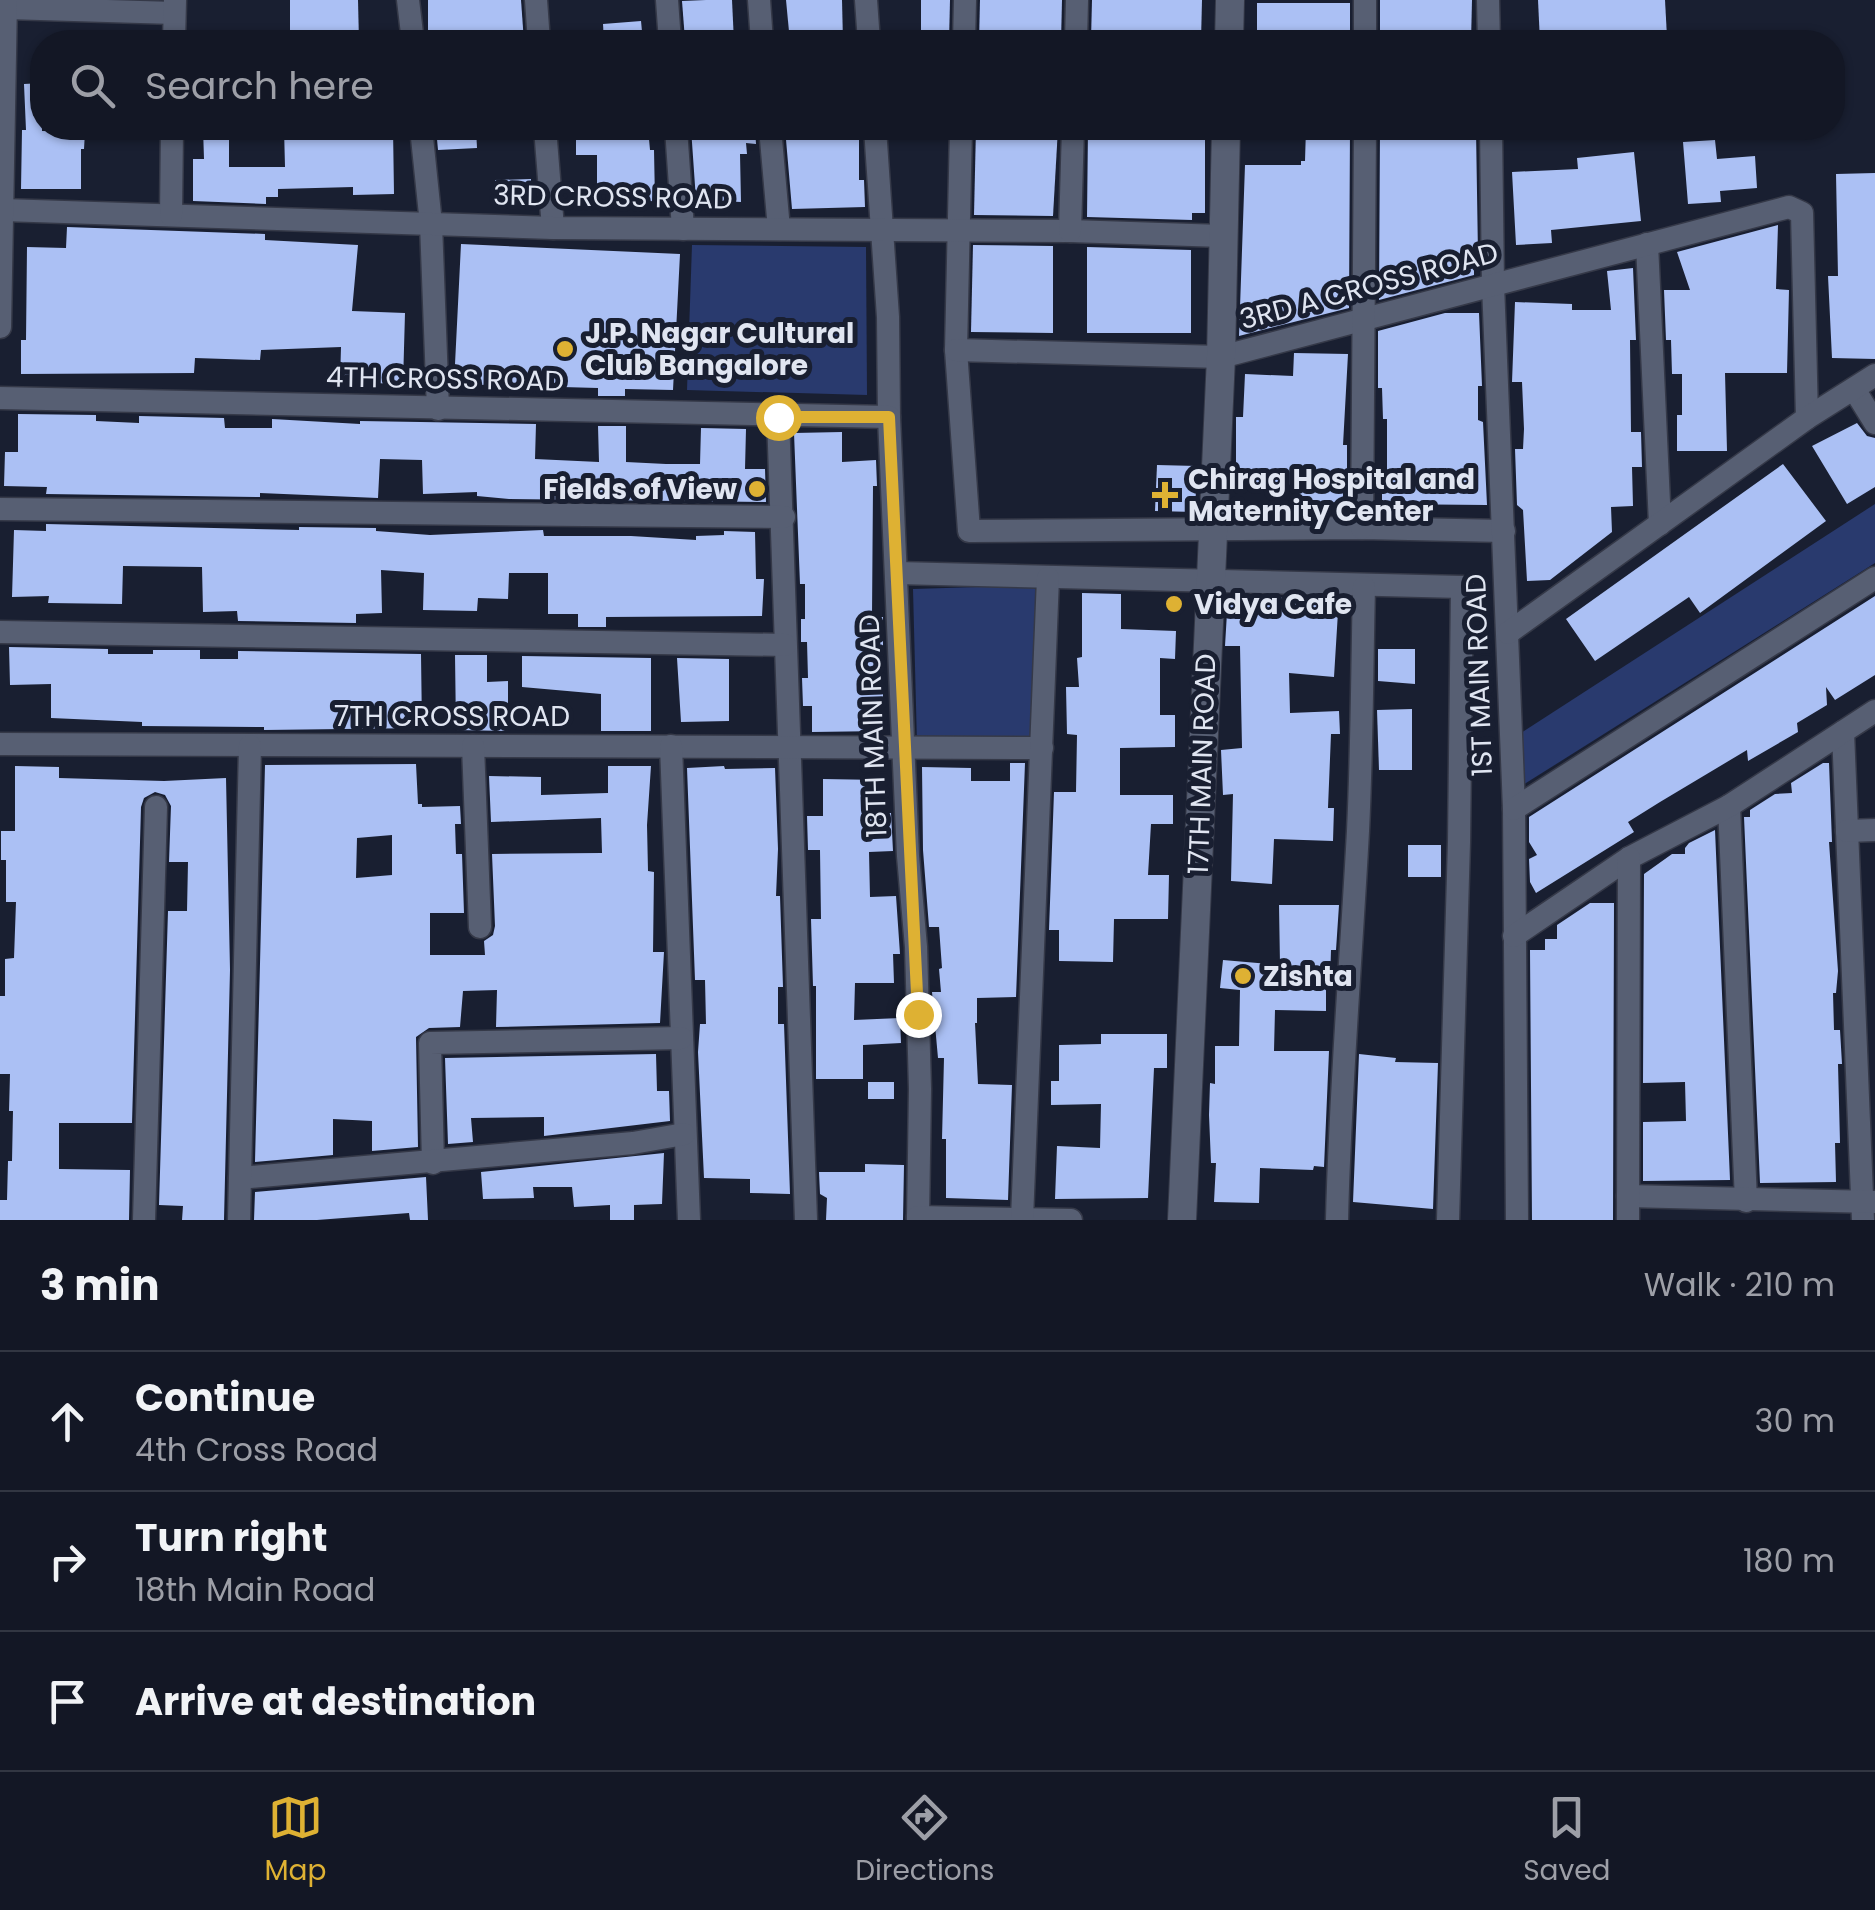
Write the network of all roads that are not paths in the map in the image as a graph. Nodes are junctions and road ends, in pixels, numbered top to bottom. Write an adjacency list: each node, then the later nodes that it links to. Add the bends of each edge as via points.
1 (408, 0): 13 (street)
2 (536, 0): 14 (street)
3 (666, 0): 15 (street)
4 (759, 0): 16 (street)
5 (866, 0): 17 (street)
6 (965, 0): 18 (street)
7 (1078, 0): 19 (street)
8 (1230, 0): 20 (street)
9 (1365, 0): 21 (street)
10 (1488, 0): 22 (street)
11 (6, 4): 12 (street); 34 (street)
12 (175, 6)
13 (411, 30)
14 (538, 30)
15 (669, 30)
16 (761, 30)
17 (868, 30)
18 (964, 30)
19 (1077, 30)
20 (1229, 30)
21 (1365, 30)
22 (1489, 30)
23 (172, 140): 35 (street)
24 (422, 140): 36 (street)
25 (546, 140): 37 (street)
26 (677, 140): 38 (street)
27 (771, 140): 39 (street)
28 (877, 140): 40 (street, 18TH MAIN ROAD)
29 (961, 140): 41 (street)
30 (1074, 140): 42 (street)
31 (1226, 140): 43 (street, 17TH MAIN ROAD)
32 (1364, 140): 46 (street)
33 (1490, 140): 45 (street, 1ST MAIN ROAD)
34 (2, 210): 35 (street, 3RD CROSS ROAD); 47 (street)
35 (171, 215): 36 (street, 3RD CROSS ROAD)
36 (431, 224): 37 (street, 3RD CROSS ROAD); 53 (street)
37 (553, 228): 38 (street, 3RD CROSS ROAD)
38 (683, 229): 39 (street, 3RD CROSS ROAD)
39 (779, 229): 40 (street, 3RD CROSS ROAD)
40 (883, 230): 41 (street, 3RD CROSS ROAD); 55 (street, 18TH MAIN ROAD)
41 (958, 231): 42 (street, 3RD CROSS ROAD); 48 (street)
42 (1070, 231): 43 (street, 3RD CROSS ROAD)
43 (1222, 236): 49 (street, 17TH MAIN ROAD)
44 (1647, 244): 45 (street, 3RD A CROSS ROAD); 56 (street, 3RD A CROSS ROAD, via 1788,206 1802,213); 60 (street)
45 (1493, 284): 46 (street, 3RD A CROSS ROAD); 63 (street, 1ST MAIN ROAD)
46 (1364, 318): 49 (street, 3RD A CROSS ROAD); 62 (street)
47 (0, 327)
48 (956, 350): 49 (street, 3RD A CROSS ROAD); 61 (street, via 969,531)
49 (1221, 356): 61 (street, 17TH MAIN ROAD)
50 (1875, 375): 51 (street)
51 (1854, 389): 56 (street); 57 (street)
52 (0, 398): 53 (street, 4TH CROSS ROAD)
53 (438, 409): 54 (street, 4TH CROSS ROAD)
54 (778, 417): 55 (street, 4TH CROSS ROAD); 59 (street)
55 (889, 417): 64 (street, 18TH MAIN ROAD)
56 (1807, 418): 60 (street)
57 (1875, 424)
58 (0, 509): 59 (street)
59 (784, 517): 71 (street)
60 (1660, 524): 70 (street)
61 (1212, 528): 62 (street); 67 (street, 17TH MAIN ROAD)
62 (1362, 528): 63 (street)
63 (1504, 532): 70 (street, 1ST MAIN ROAD)
64 (897, 573): 65 (street); 79 (street, 18TH MAIN ROAD)
65 (1048, 578): 67 (street); 80 (street)
66 (1875, 578): 83 (street)
67 (1210, 583): 68 (street); 103 (street, 17TH MAIN ROAD)
68 (1364, 586): 104 (street); 105 (street, via 1462,587)
69 (0, 632): 71 (street)
70 (1508, 632): 83 (street, 1ST MAIN ROAD)
71 (785, 644): 78 (street)
72 (1875, 711): 73 (street)
73 (1843, 732): 81 (street); 85 (street)
74 (0, 744): 75 (street, 7TH CROSS ROAD)
75 (250, 746): 76 (street, 7TH CROSS ROAD); 92 (street)
76 (473, 746): 77 (street, 7TH CROSS ROAD); 87 (street)
77 (671, 746): 78 (street, 7TH CROSS ROAD); 89 (street)
78 (788, 746): 79 (street, 7TH CROSS ROAD); 101 (street)
79 (904, 747): 80 (street, 7TH CROSS ROAD); 96 (street, 18TH MAIN ROAD, via 918,1014)
80 (1042, 748): 97 (street)
81 (1729, 806): 86 (street); 93 (street)
82 (156, 807): 98 (street)
83 (1514, 809): 88 (street, 1ST MAIN ROAD)
84 (1875, 830): 85 (street)
85 (1847, 831): 95 (street)
86 (1629, 858): 88 (street); 94 (street)
87 (480, 927)
88 (1514, 936): 106 (street, 1ST MAIN ROAD)
89 (681, 1038): 90 (street); 91 (street, via 430,1043)
90 (684, 1134): 91 (street); 100 (street)
91 (433, 1162): 92 (street)
92 (240, 1178): 99 (street)
93 (1746, 1201): 94 (street); 95 (street)
94 (1628, 1208)
95 (1867, 1208)
96 (918, 1219): 97 (street)
97 (1022, 1219): 102 (street)
98 (144, 1220)
99 (239, 1220)
100 (689, 1220)
101 (806, 1220)
102 (1071, 1220)
103 (1182, 1220)
104 (1337, 1220)
105 (1448, 1220)
106 (1516, 1220)

